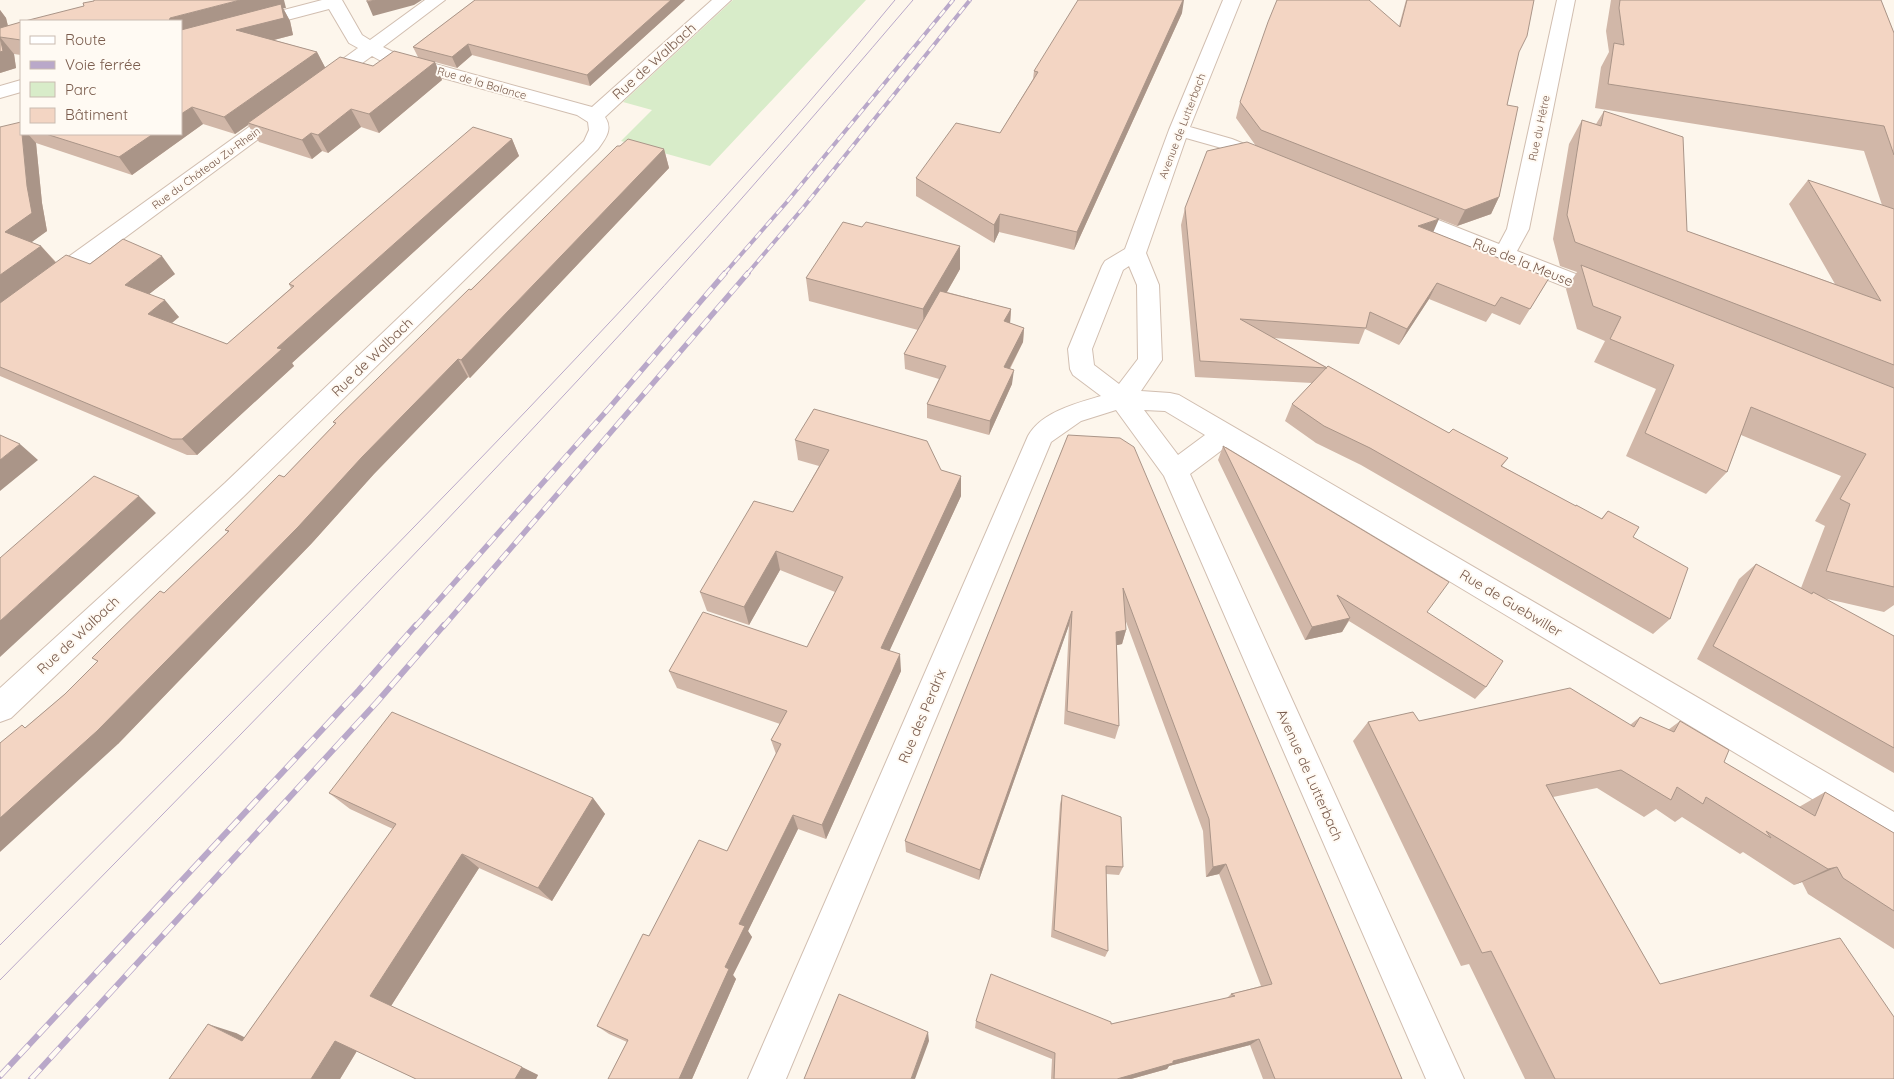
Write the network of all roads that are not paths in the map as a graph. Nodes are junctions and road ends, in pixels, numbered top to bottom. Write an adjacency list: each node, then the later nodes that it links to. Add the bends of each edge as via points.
1 (436, 0): 7 (street, Rue du Château Zu-Rhein)
2 (722, 0): 10 (street, Rue de Walbach)
3 (1232, 0): 11 (street, Avenue de Lutterbach)
4 (1566, 0): 15 (street, Rue du Hêtre, via 1518,229)
5 (334, 1): 6 (street); 7 (street, Rue de la Balance, via 355,39)
6 (182, 44)
7 (372, 47): 10 (street, Rue de la Balance, via 388,57); 17 (street, Rue du Château Zu-Rhein)
8 (20, 86): 9 (street)
9 (0, 92)
10 (594, 116): 21 (street, Rue de Walbach, via 600,127 591,145 234,490)
11 (1179, 130): 12 (street, via 1225,143); 14 (street, Avenue de Lutterbach)
12 (1288, 168)
13 (1378, 204): 15 (street, Rue de la Meuse)
14 (1135, 253): 18 (street, via 1148,285 1150,360); 18 (street, Avenue de Lutterbach, via 1113,266 1080,350 1082,369)
15 (1505, 254): 16 (street, Rue de la Meuse)
16 (1625, 302)
17 (0, 318)
18 (1122, 399): 19 (street, Rue de Guebwiller, via 1170,402); 20 (street, Avenue de Lutterbach); 23 (street, Rue des Perdrix, via 1072,414 1041,436)
19 (1225, 434): 20 (street); 22 (street, Rue de Guebwiller)
20 (1175, 472): 24 (street, Avenue de Lutterbach)
21 (0, 708)
22 (1894, 830)
23 (767, 1079)
24 (1445, 1079)

